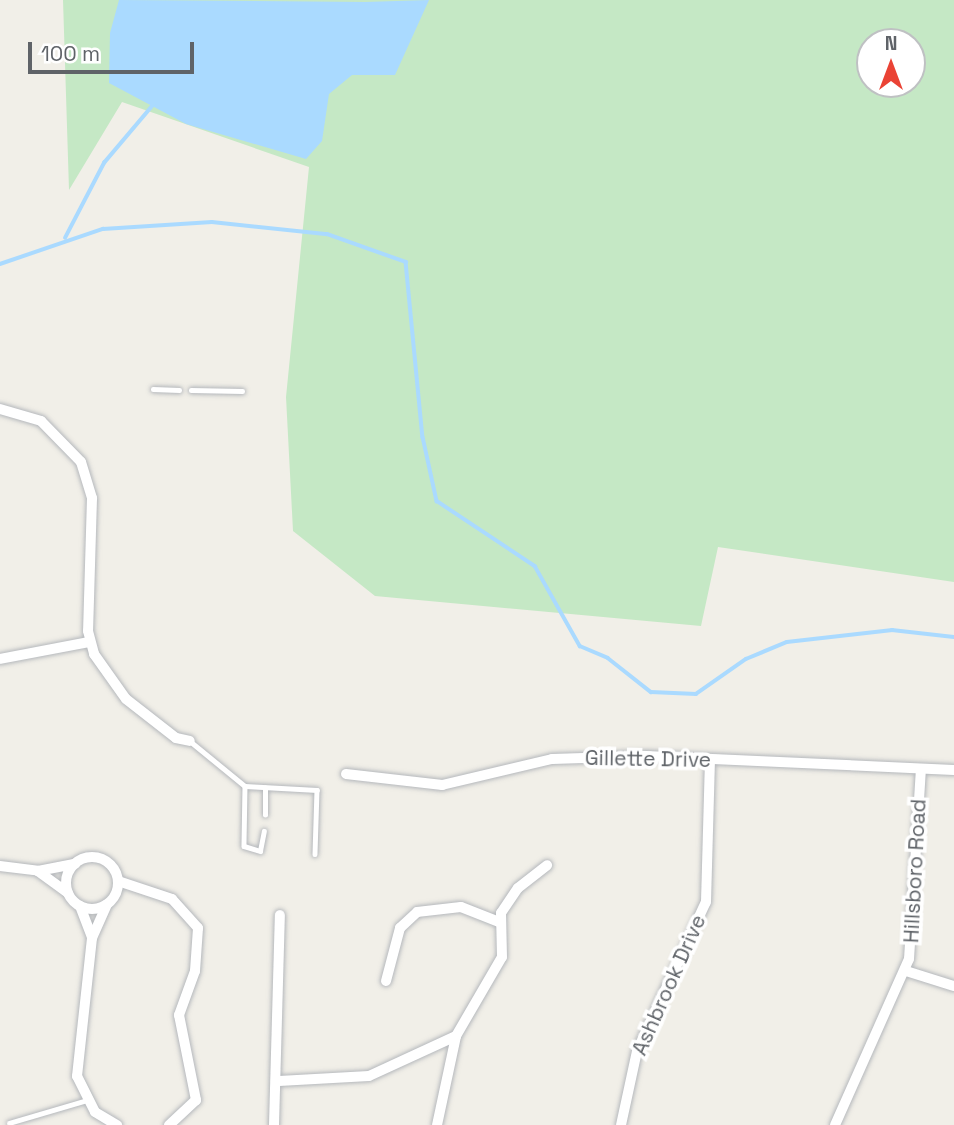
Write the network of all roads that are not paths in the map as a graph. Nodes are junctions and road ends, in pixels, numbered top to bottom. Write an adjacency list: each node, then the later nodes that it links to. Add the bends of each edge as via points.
1 (153, 389): 2 (lane)
2 (179, 390)
3 (191, 390): 4 (lane)
4 (242, 391)
5 (0, 409): 6 (street, via 56,431 86,472 93,525)
6 (89, 642): 7 (street); 8 (street, via 126,699 176,738)
7 (0, 659)
8 (190, 741): 13 (lane)
9 (710, 759): 10 (street, Gillette Drive); 12 (street, Gillette Drive, via 552,759 422,786); 40 (street, Ashbrook Drive, via 706,902 637,1051)
10 (921, 769): 11 (street, Gillette Drive); 29 (street, Hillsboro Road, via 914,932)
11 (954, 770)
12 (346, 774)
13 (245, 786): 14 (lane); 16 (lane, via 244,846 260,851)
14 (265, 788): 15 (lane); 17 (lane, via 317,790)
15 (265, 815)
16 (264, 831)
17 (315, 854)
18 (75, 864): 21 (street); 22 (street, via 103,859); 23 (street)
19 (547, 865): 27 (street, via 507,900)
20 (0, 866): 21 (street)
21 (38, 872): 23 (street)
22 (118, 881): 24 (street); 37 (street, via 172,899 198,928 195,971 179,1015 196,1100)
23 (68, 893): 25 (street)
24 (107, 904): 25 (street); 28 (street)
25 (80, 906): 28 (street)
26 (280, 915): 33 (street)
27 (499, 922): 30 (street, via 461,907 417,912 400,928); 32 (street, via 502,957)
28 (92, 938): 34 (street, via 76,1045)
29 (906, 971): 31 (street); 41 (street, Hillsboro Road)
30 (386, 981)
31 (954, 986)
32 (456, 1036): 33 (street, via 369,1076); 39 (street)
33 (279, 1082): 38 (street)
34 (87, 1100): 35 (lane); 36 (street)
35 (9, 1123)
36 (117, 1125)
37 (169, 1125)
38 (274, 1125)
39 (437, 1125)
40 (621, 1125)
41 (835, 1125)

